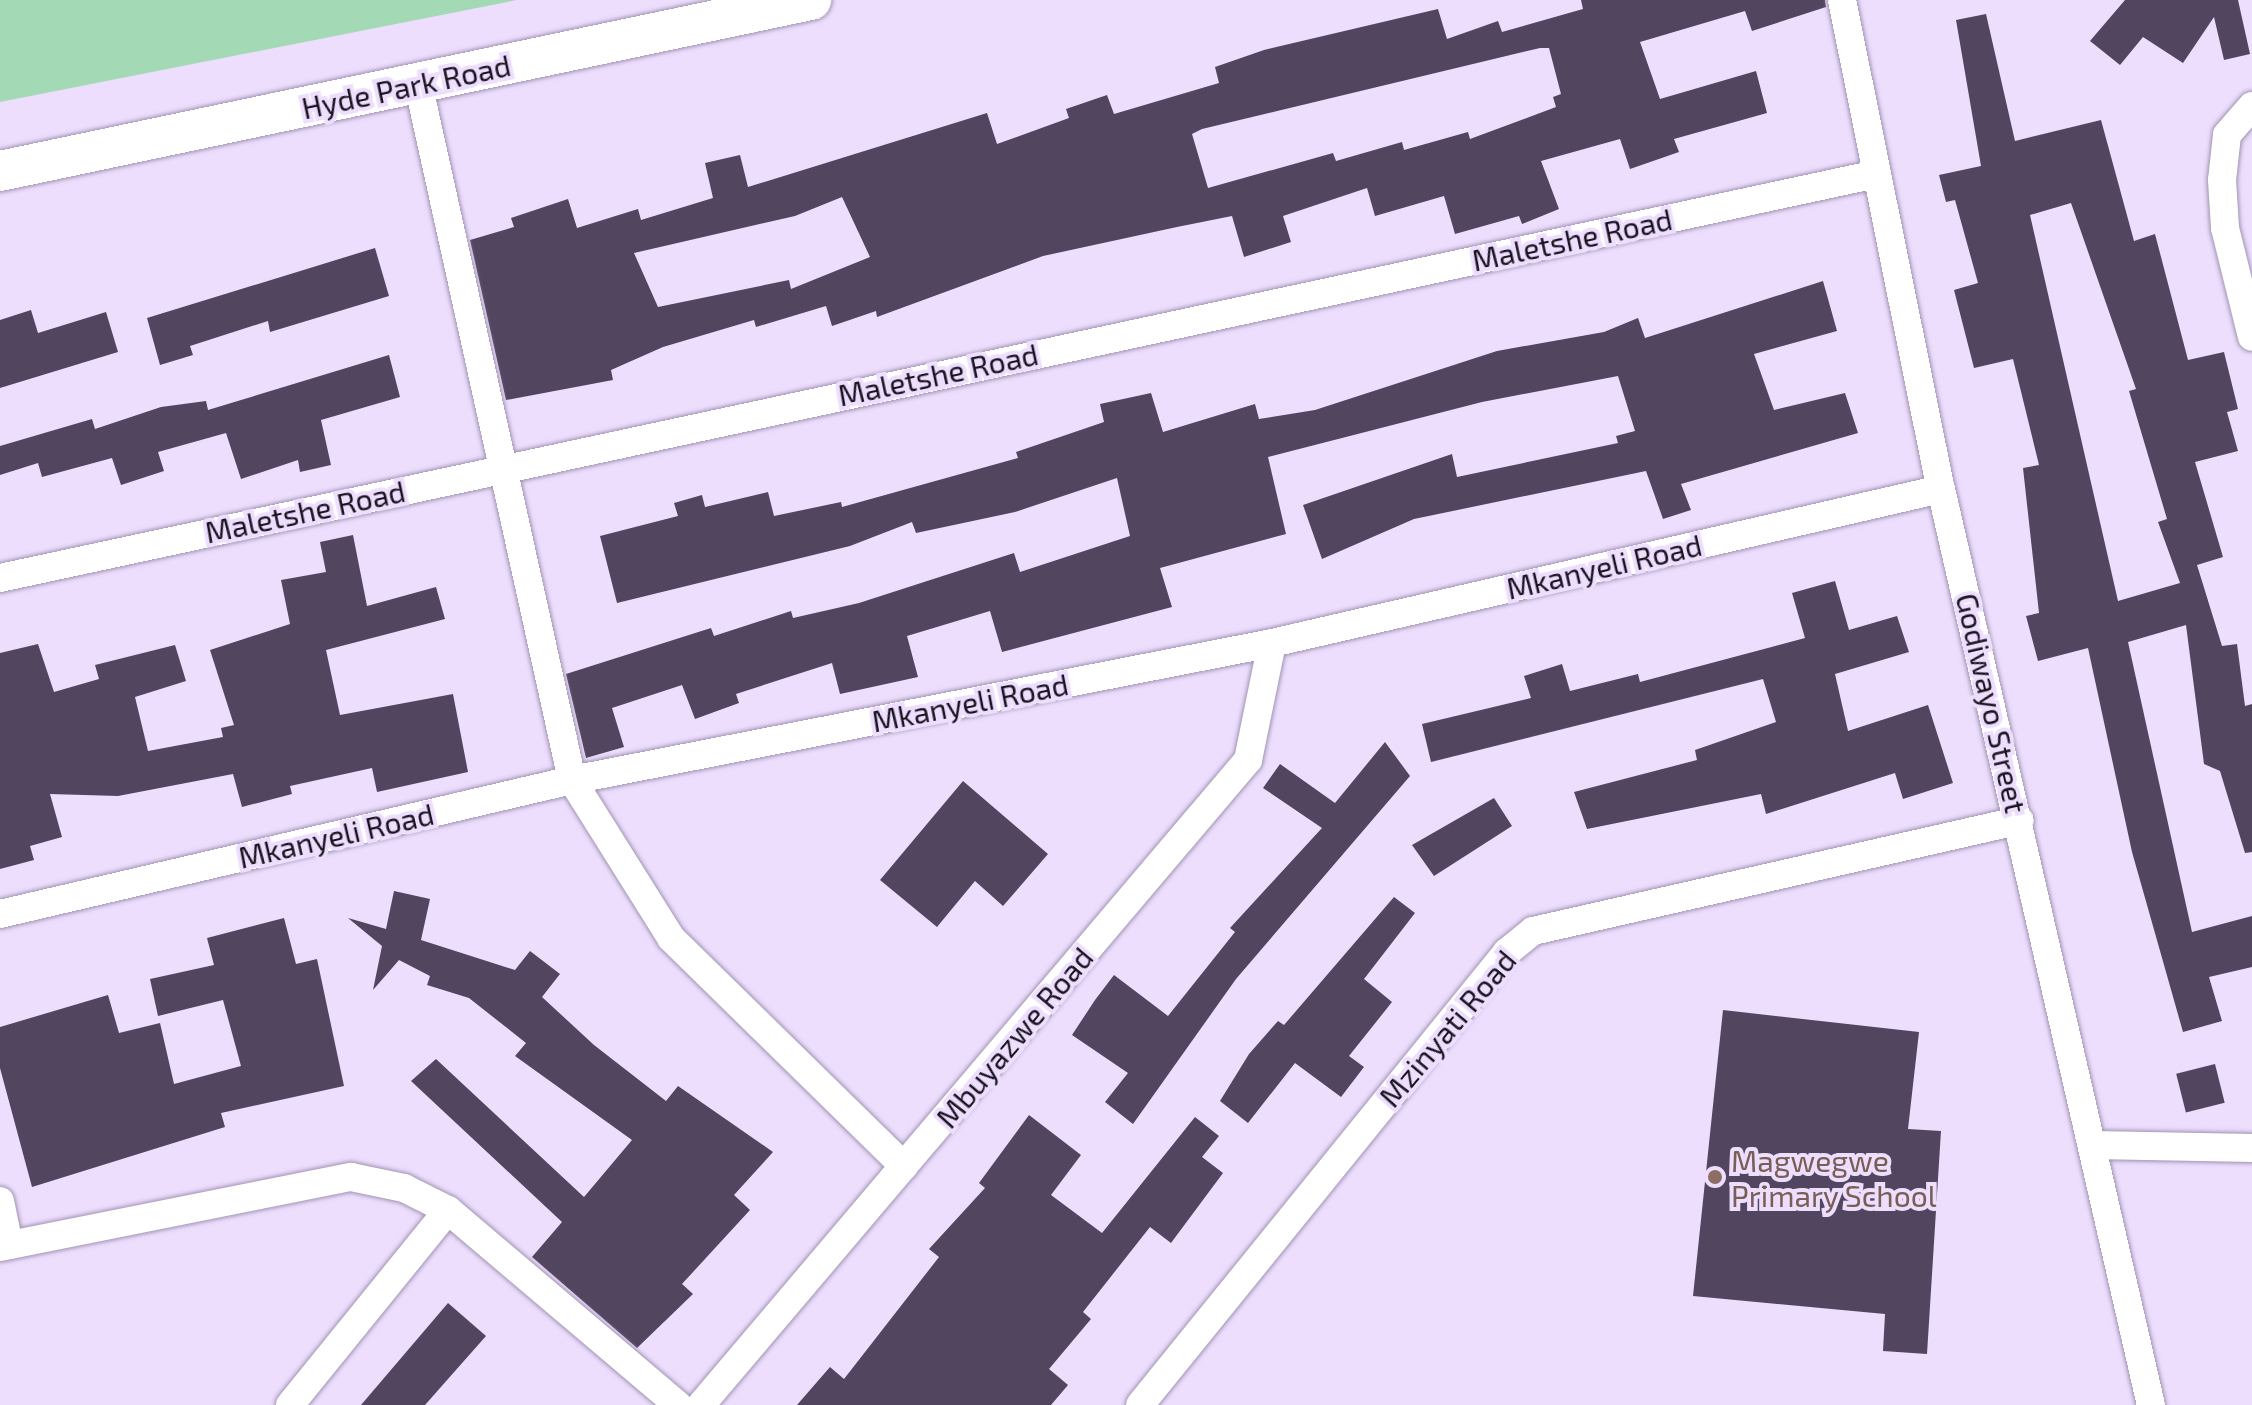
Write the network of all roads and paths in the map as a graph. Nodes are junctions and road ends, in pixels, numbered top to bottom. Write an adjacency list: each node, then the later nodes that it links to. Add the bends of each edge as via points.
1 (811, 0): 3 (street, Hyde Park Road)
2 (1842, 0): 6 (street, Godiwayo Street)
3 (418, 83): 5 (street, Hyde Park Road); 8 (street)
4 (2252, 106): 7 (street, via 2227,135 2222,180 2225,228)
5 (0, 171)
6 (1877, 174): 8 (street, Maletshe Road); 9 (street, Godiwayo Street)
7 (2252, 337)
8 (501, 468): 10 (street, Maletshe Road); 12 (street)
9 (1941, 489): 11 (street, Mkanyeli Road); 13 (street, Godiwayo Street)
10 (0, 578)
11 (1272, 643): 12 (street, Mkanyeli Road); 17 (street, Mbuyazwe Road, via 1248,760)
12 (572, 780): 14 (street, Mkanyeli Road); 17 (street, via 671,938)
13 (2020, 820): 15 (street, Godiwayo Street); 24 (street, Mzinyati Road, via 1533,931 1507,952)
14 (0, 914)
15 (2094, 1145): 16 (street); 25 (street, Godiwayo Street)
16 (2252, 1148)
17 (904, 1166): 23 (street, Mbuyazwe Road)
18 (0, 1201): 20 (street)
19 (448, 1210): 20 (street, via 404,1188 351,1177); 21 (street); 22 (street)
20 (5, 1246)
21 (290, 1405)
22 (678, 1405)
23 (701, 1405)
24 (1140, 1405)
25 (2151, 1405)

